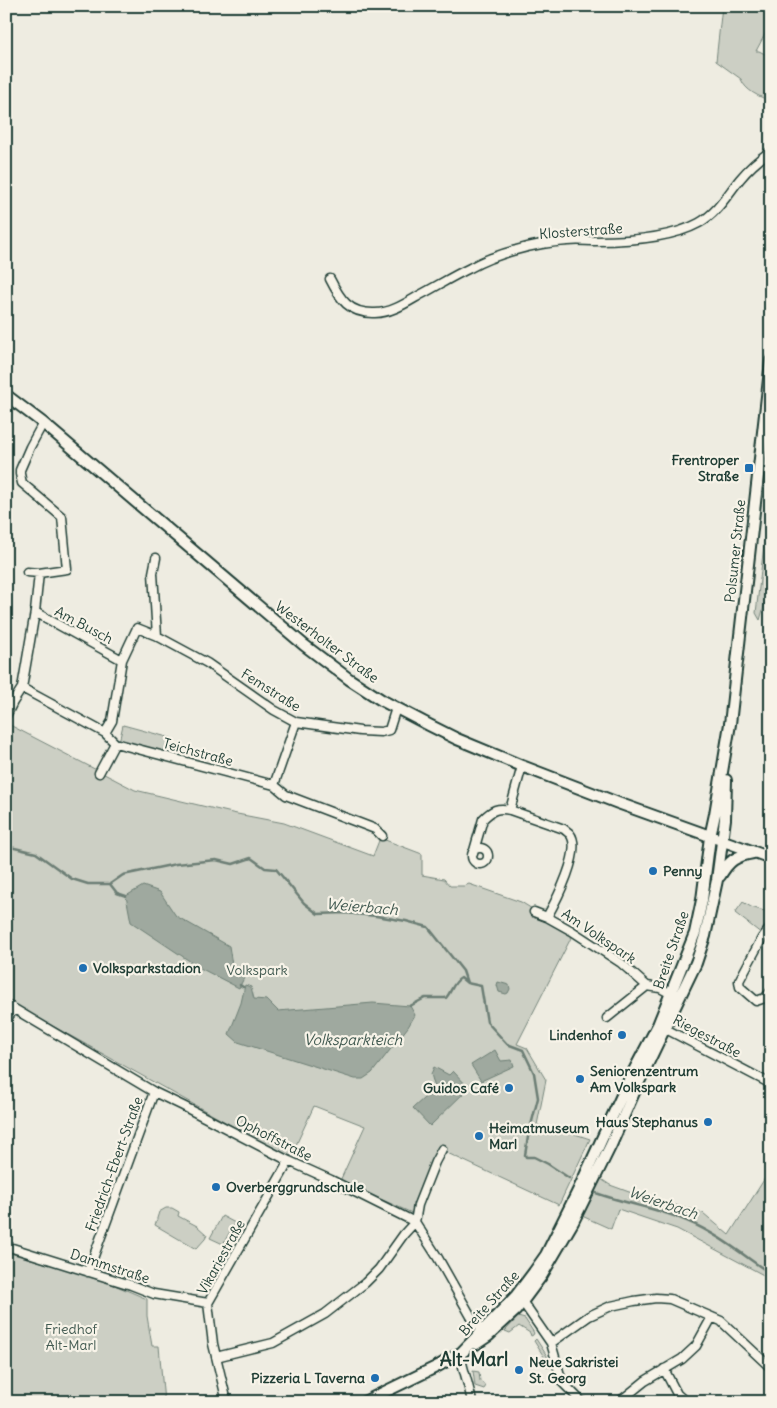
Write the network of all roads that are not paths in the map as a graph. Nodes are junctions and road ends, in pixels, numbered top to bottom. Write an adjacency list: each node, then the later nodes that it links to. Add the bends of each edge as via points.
1 (771, 151): 2 (street, Klosterstraße, via 750,168 710,216 683,230 656,237 546,243 515,250 472,267 396,308 376,313 367,313 342,301)
2 (330, 279)
3 (771, 361): 5 (main road, Polsumer Straße)
4 (6, 395): 6 (main road, Westerholter Straße)
5 (768, 421): 20 (main road, Polsumer Straße)
6 (43, 423): 9 (street, via 20,474 22,483 62,517 67,569); 15 (main road, Westerholter Straße, via 304,645 349,679)
7 (156, 558): 12 (street, via 153,573)
8 (27, 572): 9 (street)
9 (39, 572): 10 (street)
10 (34, 612): 13 (street, Am Busch); 14 (street)
11 (137, 628): 12 (street, Femstraße); 13 (street, Am Busch)
12 (156, 636): 17 (street, Femstraße, via 207,663)
13 (122, 660): 18 (street, Am Busch, via 112,722)
14 (22, 688): 16 (street); 18 (street)
15 (396, 708): 17 (street, Femstraße, via 385,732); 21 (main road, Westerholter Straße)
16 (6, 716)
17 (296, 722): 23 (street)
18 (105, 733): 19 (street)
19 (115, 743): 22 (street); 23 (street, Teichstraße)
20 (727, 744): 26 (main road, Polsumer Straße); 27 (main road, Polsumer Straße)
21 (522, 766): 24 (street); 26 (main road, Westerholter Straße)
22 (98, 773)
23 (274, 785): 25 (street, Teichstraße, via 286,795 375,829)
24 (510, 810): 29 (street, via 502,808 483,819); 33 (street, via 564,829 573,840 569,872)
25 (382, 836)
26 (710, 837): 27 (main road, Westerholter Straße); 37 (main road, Breite Straße, via 695,933)
27 (722, 840): 28 (main road, Westerholter Straße); 31 (main road, Breite Straße)
28 (754, 852): 30 (main road, Westerholter Straße); 31 (main road, via 732,860)
29 (473, 854)
30 (771, 858)
31 (717, 880): 37 (main road, Breite Straße, via 706,936 696,963)
32 (534, 912): 33 (street, Am Volkspark)
33 (548, 917): 35 (street, Am Volkspark, via 621,963)
34 (771, 927): 36 (street, via 739,981 740,987 756,1001)
35 (647, 986): 37 (street, Am Volkspark); 40 (street)
36 (771, 991)
37 (675, 996): 42 (main road, Breite Straße)
38 (6, 1004): 39 (street, Ophoffstraße)
39 (14, 1009): 41 (street); 44 (street, Ophoffstraße)
40 (607, 1018)
41 (6, 1020)
42 (661, 1027): 43 (street, Riegestraße); 50 (main road, Breite Straße, via 629,1080 554,1239)
43 (771, 1084)
44 (154, 1092): 46 (street, Ophoffstraße); 49 (street, Friedrich-Ebert-Straße)
45 (442, 1149): 47 (street, via 418,1205)
46 (288, 1161): 47 (street, Ophoffstraße); 51 (street, Vikariestraße)
47 (415, 1222): 53 (street, via 473,1320); 56 (street, via 365,1284 325,1314 273,1343)
48 (6, 1246): 49 (street, Dammstraße)
49 (88, 1272): 51 (street, Dammstraße, via 154,1294)
50 (519, 1299): 53 (main road, Breite Straße); 54 (street)
51 (208, 1303): 56 (street, Vikariestraße)
52 (712, 1317): 54 (street, via 670,1299 634,1300 589,1316); 57 (street, via 721,1321); 58 (street, via 696,1346)
53 (485, 1334): 55 (main road, Breite Straße)
54 (551, 1343): 62 (street, via 562,1382)
55 (460, 1354): 60 (main road, Breite Straße); 61 (street)
56 (216, 1357): 59 (street, Vikariestraße)
57 (771, 1368)
58 (664, 1369): 63 (street); 64 (street, via 677,1394)
59 (227, 1402)
60 (364, 1402)
61 (472, 1402)
62 (582, 1402)
63 (619, 1402)
64 (686, 1402)

